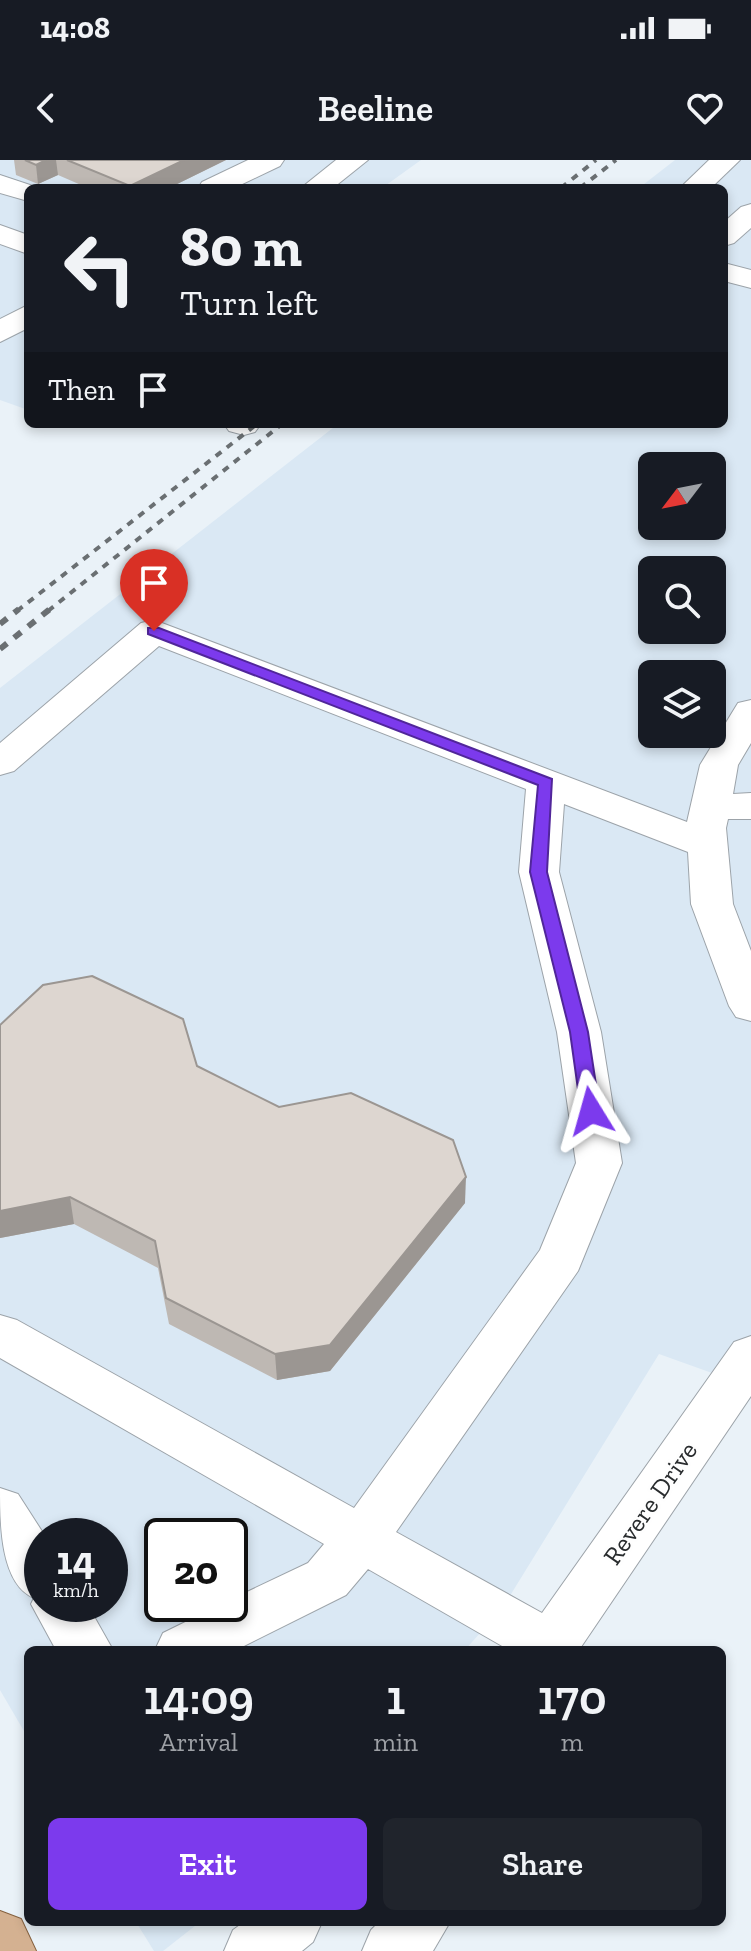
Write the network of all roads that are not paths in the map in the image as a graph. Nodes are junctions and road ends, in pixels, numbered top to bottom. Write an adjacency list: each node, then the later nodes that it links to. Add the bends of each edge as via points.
1 (270, 160): 5 (street)
2 (354, 160): 6 (street)
3 (726, 160): 7 (street)
4 (0, 183): 8 (street)
5 (220, 184)
6 (321, 184)
7 (699, 184)
8 (24, 192)
9 (751, 213): 11 (street)
10 (0, 234): 13 (street)
11 (728, 235)
12 (728, 241): 14 (street)
13 (24, 243)
14 (751, 250)
15 (728, 273): 16 (street)
16 (751, 279)
17 (24, 317): 18 (street)
18 (0, 333)
19 (751, 711): 23 (street, via 719,765)
20 (0, 763): 21 (street, via 154,631)
21 (546, 782): 23 (street); 28 (street, via 539,872 579,1032 599,1163 561,1258)
22 (751, 806): 23 (street)
23 (709, 826): 24 (street, via 712,904)
24 (751, 1006)
25 (0, 1334): 28 (street)
26 (751, 1356): 34 (street, Revere Drive)
27 (0, 1510): 29 (street)
28 (362, 1538): 32 (street, via 327,1579); 33 (street)
29 (24, 1549)
30 (69, 1622): 31 (street)
31 (84, 1646)
32 (190, 1646)
33 (547, 1646)
34 (551, 1646)
35 (287, 1926): 39 (street)
36 (416, 1926): 40 (street)
37 (0, 1940): 38 (main road)
38 (6, 1951)
39 (254, 1951)
40 (392, 1951)

